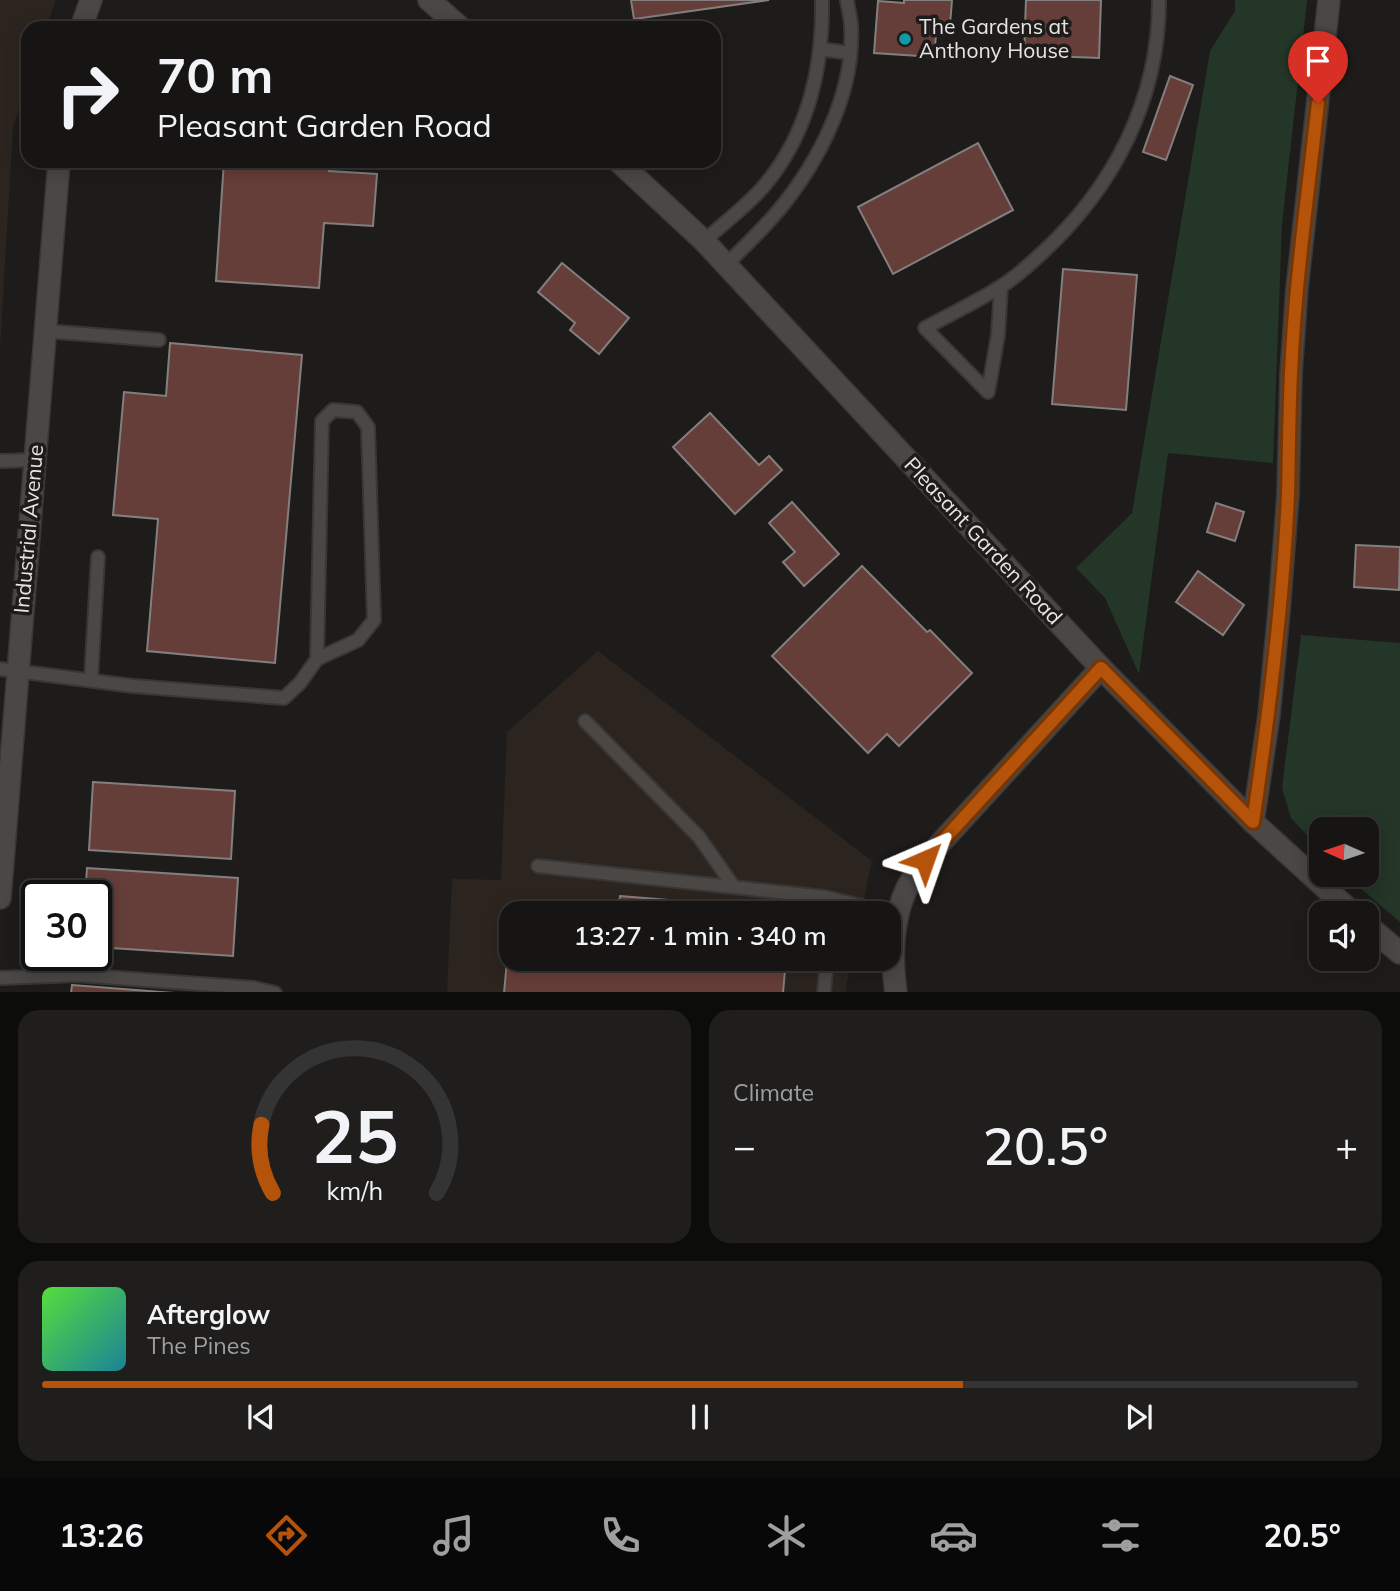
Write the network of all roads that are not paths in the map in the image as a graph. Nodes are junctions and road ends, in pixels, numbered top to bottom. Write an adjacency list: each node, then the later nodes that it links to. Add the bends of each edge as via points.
1 (91, 0): 7 (main road)
2 (429, 0): 8 (main road)
3 (822, 0): 9 (lane)
4 (847, 0): 10 (lane, via 852,24)
5 (1159, 0): 17 (lane, via 1151,74 1135,126 1117,162 1058,238)
6 (1329, 0): 28 (main road, via 1297,288 1279,611)
7 (84, 21)
8 (453, 21)
9 (820, 49): 10 (lane); 11 (lane, via 816,80)
10 (850, 53): 12 (lane, via 838,110)
11 (796, 137): 12 (lane); 15 (lane, via 762,188)
12 (819, 150): 16 (lane, via 778,212)
13 (58, 168): 18 (main road, Industrial Avenue)
14 (626, 168): 15 (main road, Pleasant Garden Road)
15 (704, 241): 16 (main road, Pleasant Garden Road)
16 (726, 265): 24 (main road, Pleasant Garden Road)
17 (1001, 287): 17 (lane, via 925,328 988,392 998,335)
18 (45, 331): 19 (lane); 20 (main road, Industrial Avenue)
19 (159, 340)
20 (35, 460): 21 (lane); 25 (main road, Industrial Avenue)
21 (0, 461)
22 (98, 556): 26 (lane)
23 (317, 659): 23 (lane, via 322,421 333,410 358,412 368,427 374,620 358,640); 26 (lane, via 284,698)
24 (1101, 668): 28 (main road, Pleasant Garden Road); 36 (main road, via 925,860)
25 (9, 669): 26 (lane); 29 (main road, Industrial Avenue)
26 (90, 680)
27 (585, 721): 31 (lane, via 699,837)
28 (1253, 822): 35 (main road, Pleasant Garden Road)
29 (3, 828): 32 (main road, Industrial Avenue)
30 (538, 866): 31 (lane)
31 (734, 887): 33 (lane)
32 (0, 898)
33 (832, 899): 34 (lane)
34 (840, 901)
35 (1340, 901)
36 (901, 905)
37 (1379, 935): 38 (main road)
38 (1400, 953)
39 (826, 971): 43 (lane)
40 (894, 971): 44 (main road)
41 (0, 978): 42 (lane, via 77,975)
42 (275, 992)
43 (824, 992)
44 (896, 992)

